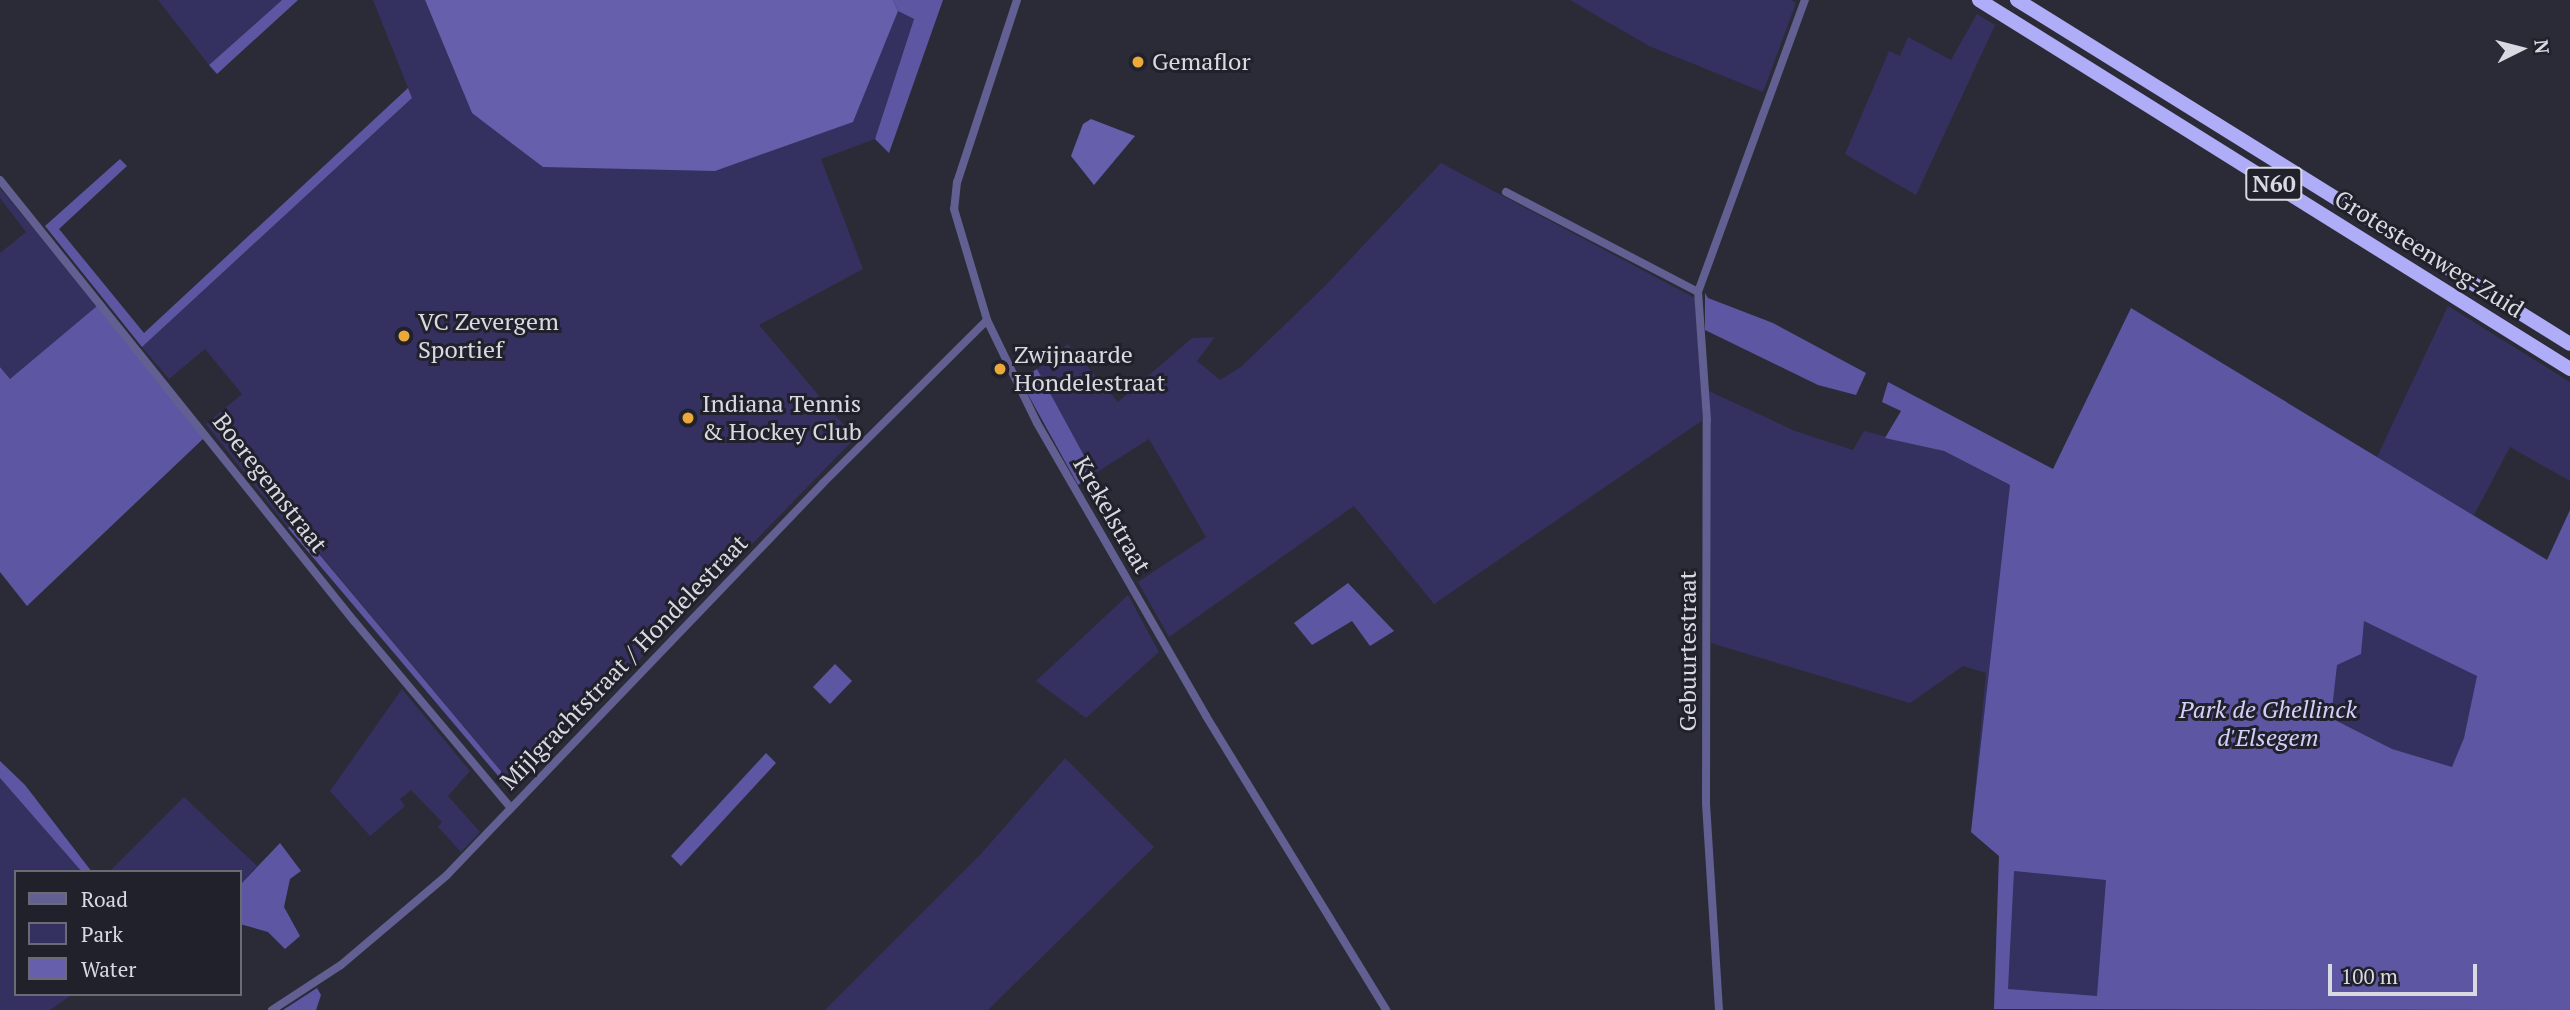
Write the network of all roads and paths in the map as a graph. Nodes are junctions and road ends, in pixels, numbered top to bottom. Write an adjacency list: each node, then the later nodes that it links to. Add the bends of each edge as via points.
1 (1017, 0): 8 (street, Krekelstraat, via 957,182 954,209)
2 (1805, 0): 7 (street, Gebuurtestraat)
3 (1979, 0): 10 (highway, Grotesteenweg-Zuid / N60)
4 (2017, 0): 9 (highway, Grotesteenweg-Zuid / N60)
5 (0, 180): 11 (street, Boeregemstraat, via 354,621)
6 (1506, 192): 7 (street)
7 (1698, 292): 14 (street, Gebuurtestraat, via 1707,420 1706,803)
8 (987, 320): 11 (street, Mijlgrachtstraat / Hondelestraat, via 904,399); 13 (street, Krekelstraat, via 1031,413 1206,716)
9 (2570, 344)
10 (2570, 369)
11 (511, 808): 12 (street, Mijlgrachtstraat / Hondelestraat, via 447,875 382,932)
12 (272, 1010)
13 (1386, 1010)
14 (1719, 1010)

